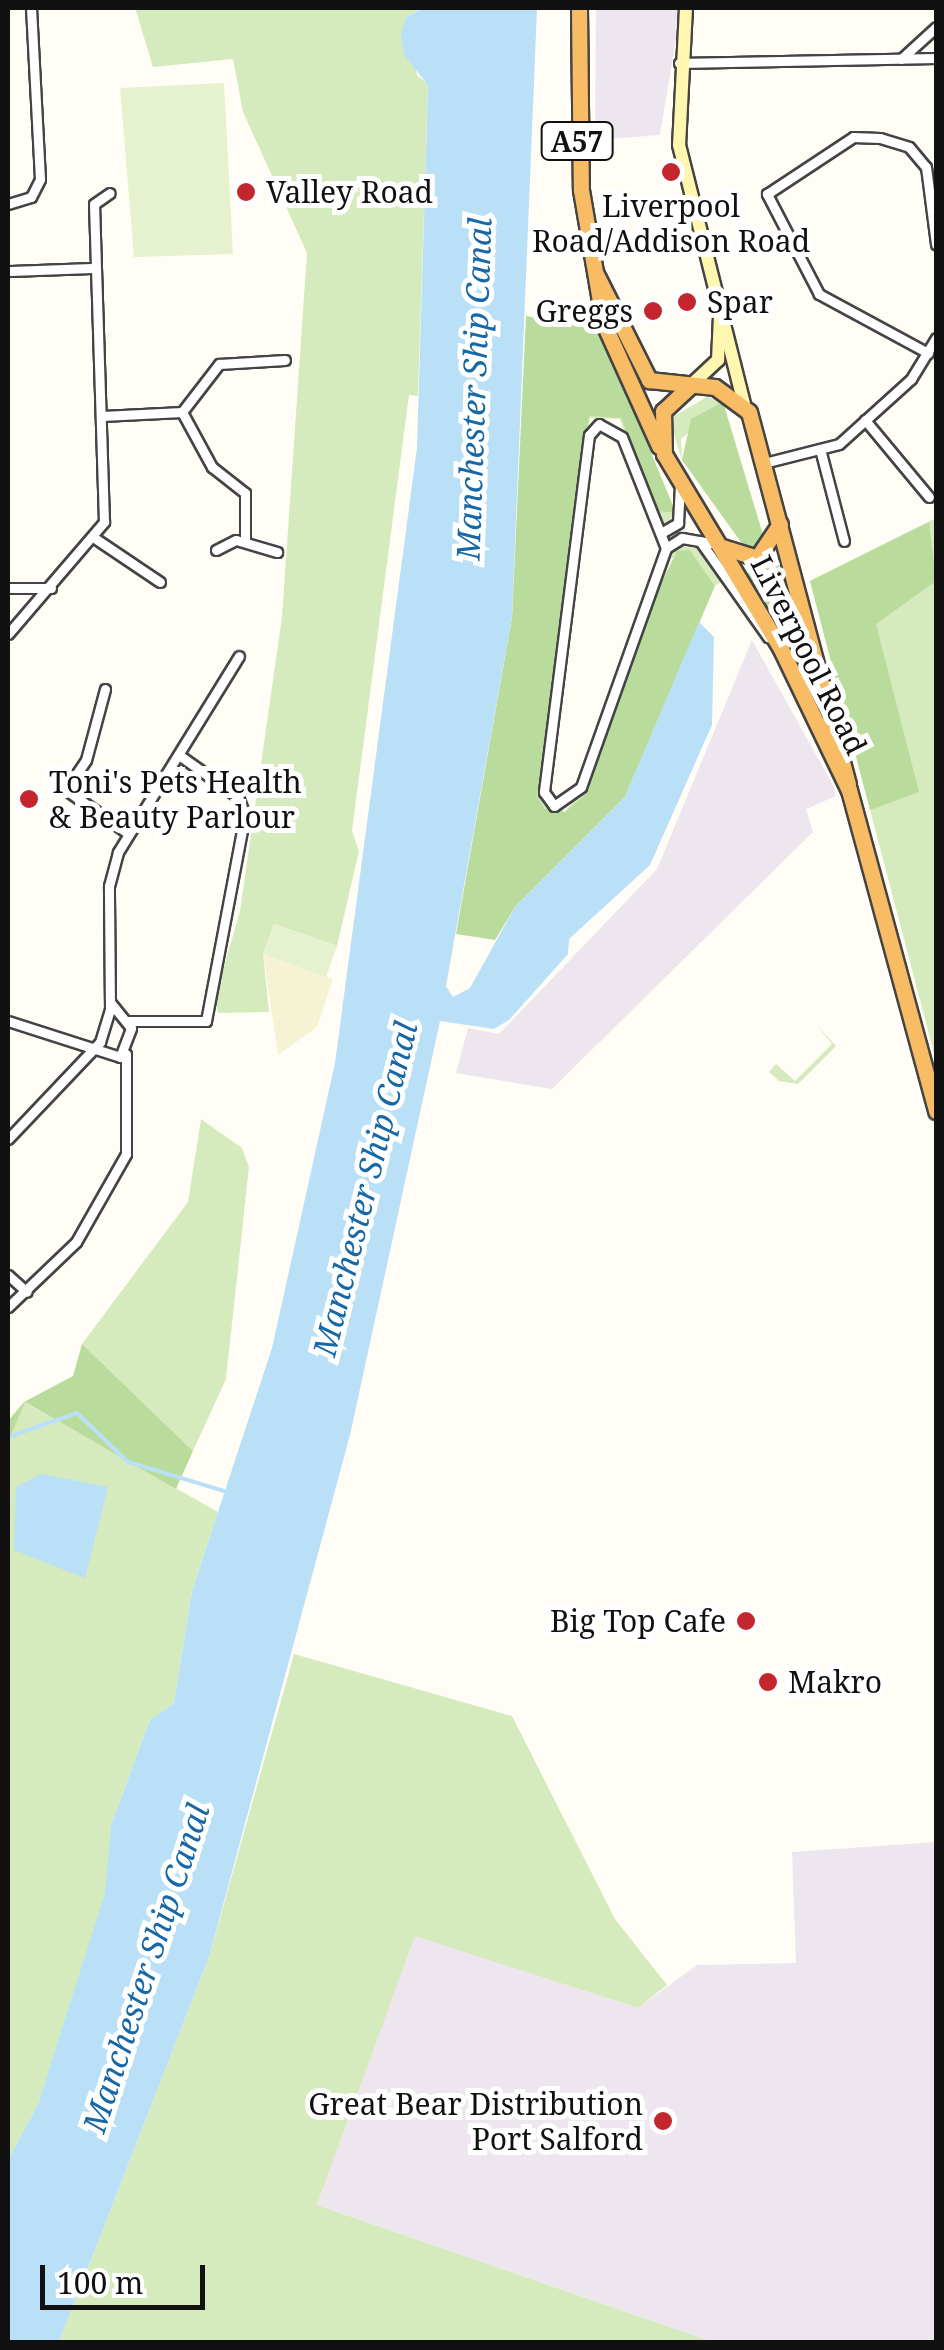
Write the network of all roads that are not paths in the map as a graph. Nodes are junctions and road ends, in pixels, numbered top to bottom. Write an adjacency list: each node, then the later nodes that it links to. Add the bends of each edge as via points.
1 (31, 8): 9 (street, via 40,179 31,196)
2 (579, 8): 13 (highway, A57, via 577,136)
3 (686, 8): 7 (main road)
4 (936, 27): 5 (street)
5 (901, 58): 6 (street); 7 (street)
6 (936, 58)
7 (679, 63): 14 (main road, via 680,145)
8 (110, 193): 11 (street, via 94,204)
9 (8, 204)
10 (936, 244): 16 (street, via 926,168 909,147 880,138 853,138 767,194 819,294)
11 (94, 268): 12 (street); 23 (street)
12 (8, 271)
13 (596, 274): 20 (highway, A57, via 639,370 660,385); 26 (highway, A57, via 622,378)
14 (719, 303): 20 (main road, via 721,352); 21 (main road)
15 (936, 338): 16 (street)
16 (928, 353): 24 (street)
17 (285, 360): 18 (street)
18 (268, 362): 19 (street); 22 (street, via 219,364)
19 (271, 375)
20 (689, 387): 21 (highway, A57, via 715,387); 26 (highway, via 663,412)
21 (744, 404): 27 (highway, A57)
22 (182, 412): 23 (street); 33 (street, via 212,467 245,493)
23 (102, 416): 32 (street, via 104,522)
24 (865, 420): 25 (street); 29 (street)
25 (820, 449): 27 (street); 35 (street)
26 (664, 454): 28 (highway, A57)
27 (764, 463): 30 (highway, A57)
28 (679, 478): 31 (street, via 678,523); 36 (highway, A57)
29 (929, 497)
30 (780, 524): 36 (highway, via 756,558); 48 (highway, Liverpool Road / A57)
31 (661, 533): 37 (street); 37 (street, via 622,437 599,424 589,435 546,775 554,806 581,787)
32 (96, 539): 40 (street); 42 (street)
33 (245, 541): 38 (street); 39 (street)
34 (700, 541): 36 (street); 37 (street); 44 (street)
35 (844, 541)
36 (720, 546): 44 (highway, Liverpool Road / A57)
37 (666, 548)
38 (216, 550)
39 (278, 552)
40 (160, 582)
41 (8, 588): 42 (street)
42 (51, 588): 43 (street)
43 (8, 634)
44 (780, 649): 48 (highway, Liverpool Road / A57)
45 (239, 656): 47 (street)
46 (105, 689): 49 (street, via 86,760 66,790)
47 (179, 755): 49 (street); 52 (street, via 238,797 244,816 209,1002 195,1027)
48 (848, 790): 55 (highway, Liverpool Road / A57)
49 (126, 832): 50 (street, via 109,886)
50 (110, 1003): 52 (street); 54 (street)
51 (8, 1021): 54 (street)
52 (129, 1022): 53 (street)
53 (126, 1054): 54 (street); 58 (street, via 126,1154 76,1242)
54 (92, 1055): 56 (street)
55 (936, 1111)
56 (8, 1139)
57 (8, 1275): 58 (street)
58 (27, 1292): 59 (street)
59 (8, 1307)

